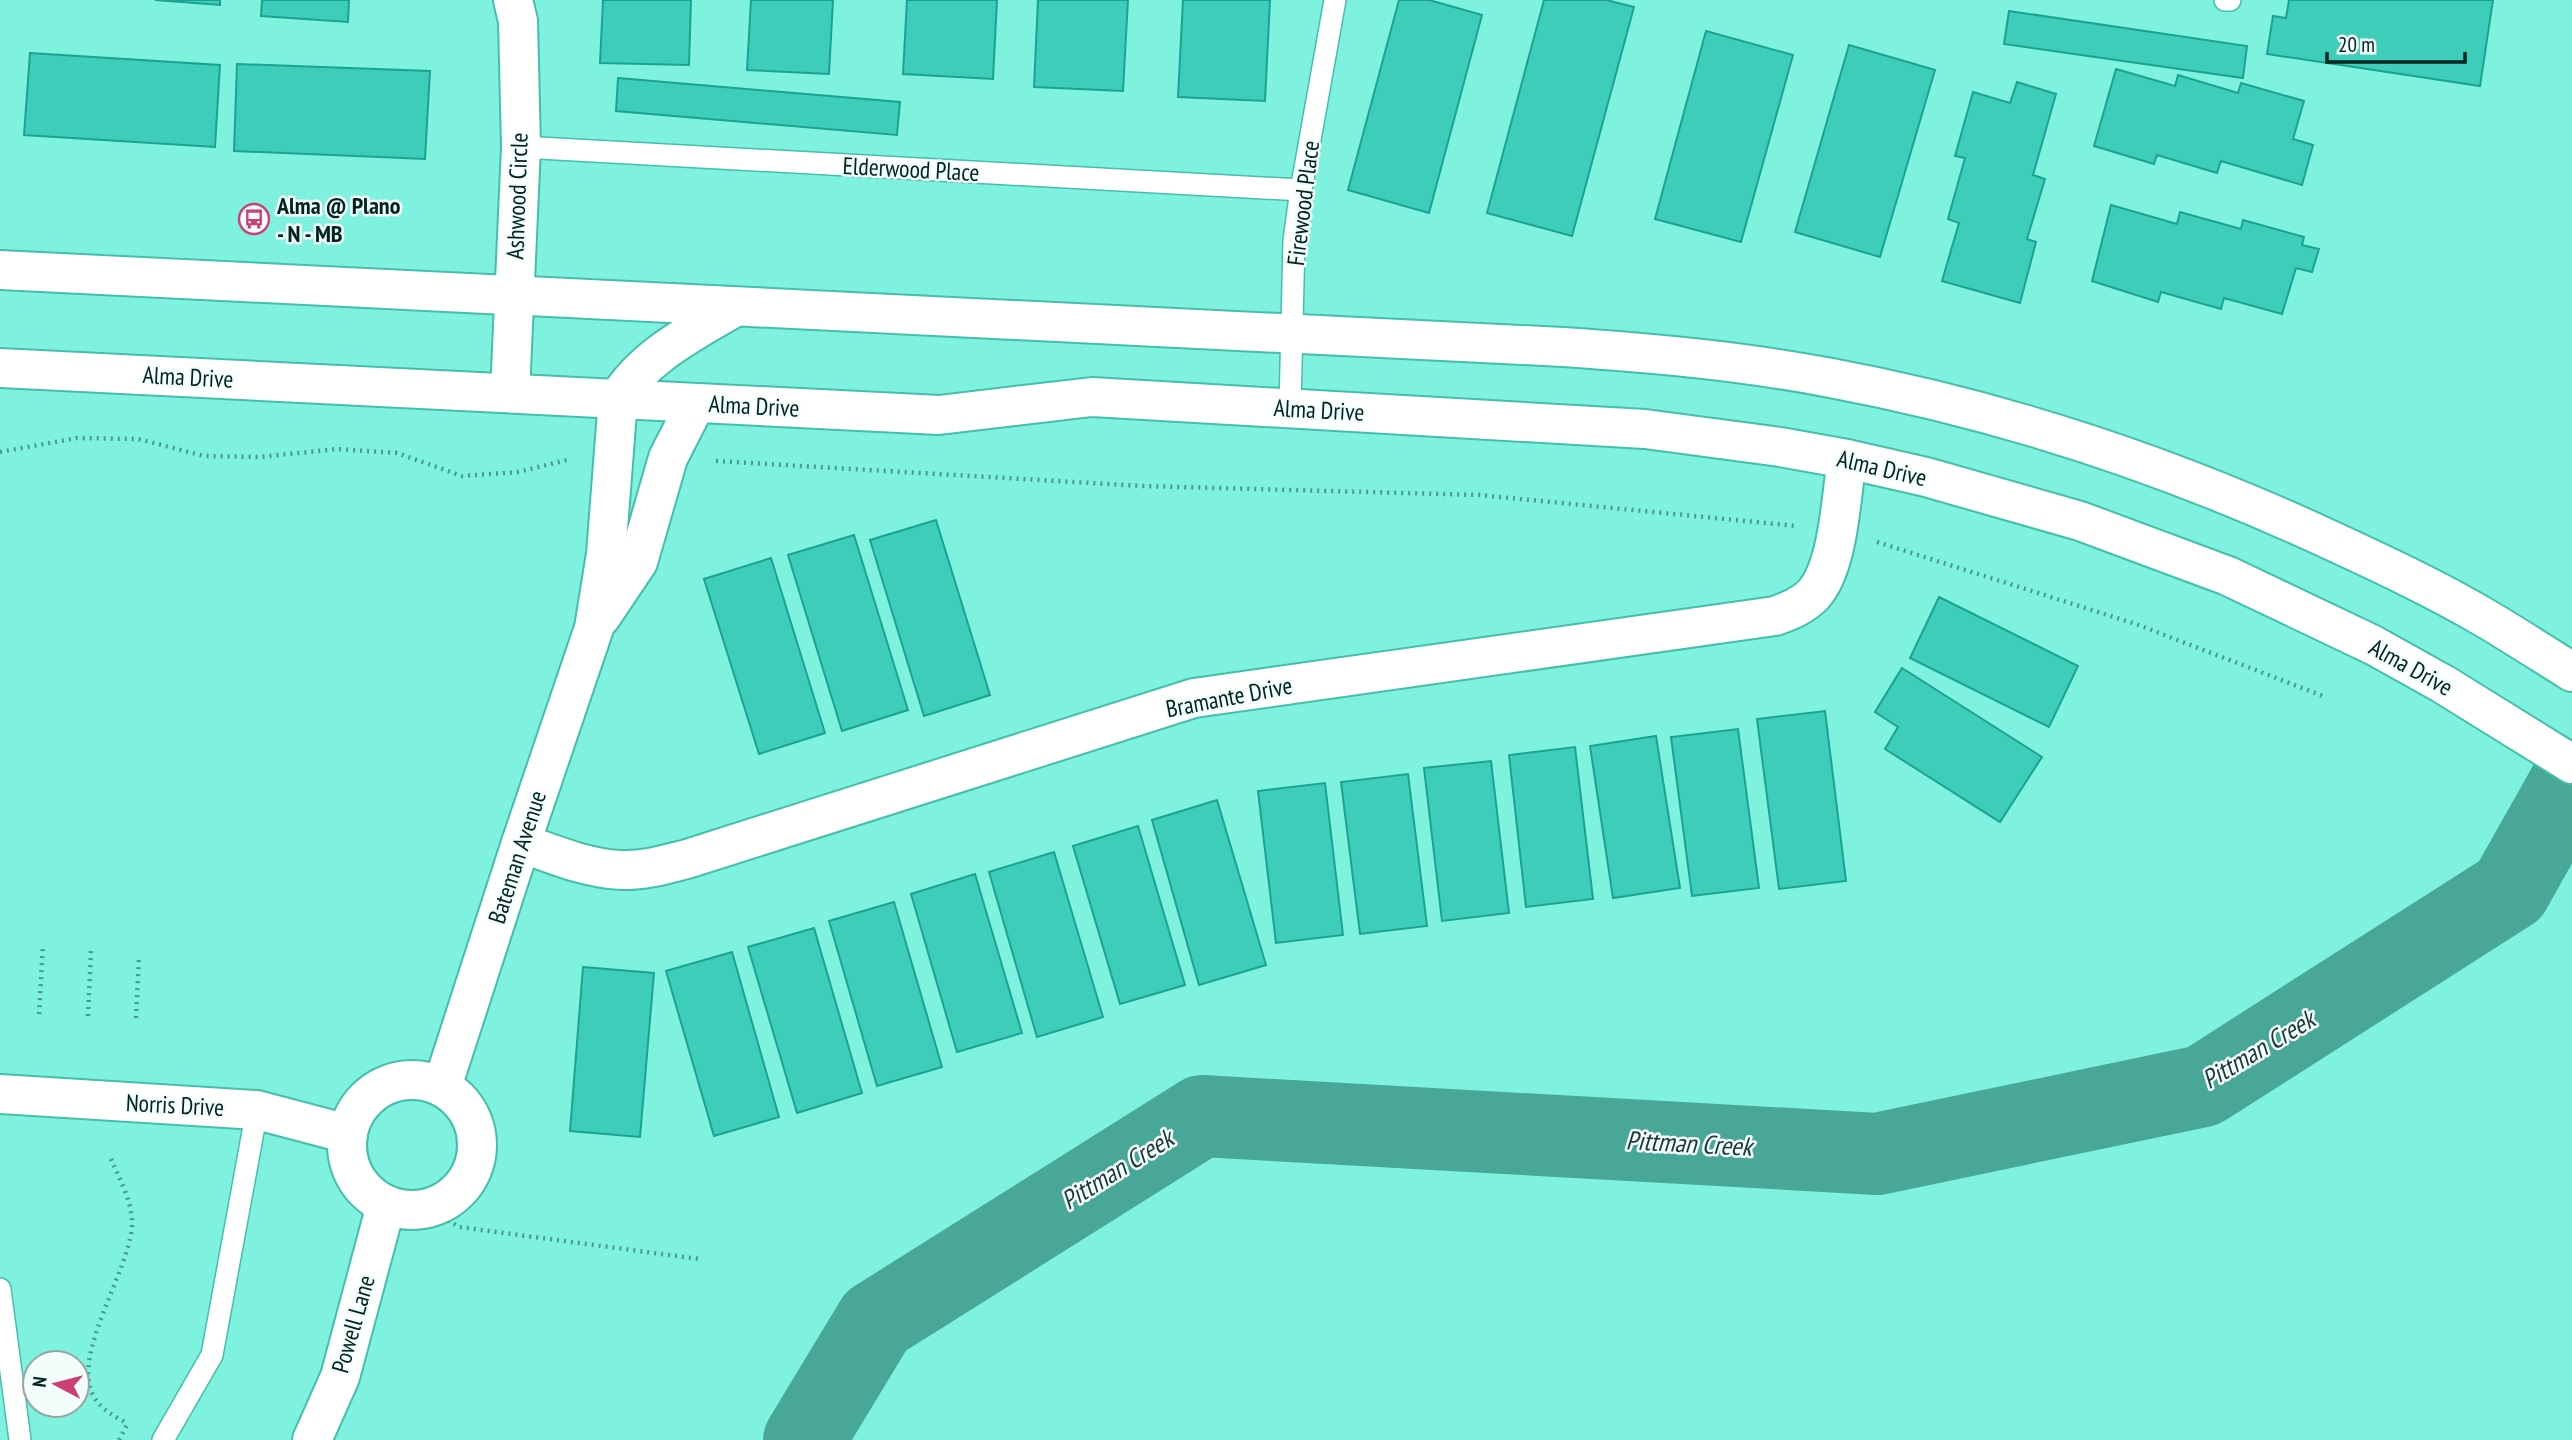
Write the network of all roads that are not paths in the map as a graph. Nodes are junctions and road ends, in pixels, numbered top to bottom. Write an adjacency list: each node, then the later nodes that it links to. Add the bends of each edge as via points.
1 (513, 0): 5 (main road, Ashwood Circle, via 518,21)
2 (1335, 0): 6 (lane, Firewood Place)
3 (2225, 0): 4 (lane)
4 (2230, 0)
5 (521, 147): 6 (lane, Elderwood Place); 8 (main road, Ashwood Circle)
6 (1301, 190): 10 (lane, Firewood Place, via 1294,240)
7 (0, 270): 8 (main road)
8 (514, 296): 9 (main road); 12 (main road, Ashwood Circle)
9 (735, 307): 10 (main road); 13 (main road, via 652,361)
10 (1294, 334): 15 (lane, Firewood Place); 18 (main road, via 1684,357 1818,375 2027,424 2092,444 2292,521 2484,618)
11 (0, 368): 12 (main road, Alma Drive)
12 (510, 393): 13 (main road, Alma Drive)
13 (618, 399): 14 (main road, Alma Drive); 17 (main road, Bateman Avenue, via 606,554)
14 (696, 403): 15 (main road, Alma Drive, via 939,415 1092,397); 17 (main road, Bateman Avenue, via 668,458 638,562)
15 (1290, 408): 16 (main road, Alma Drive, via 1645,429)
16 (1847, 459): 19 (main road, Alma Drive, via 2006,498 2154,547 2301,609 2443,684); 20 (main road, Bramante Drive, via 1825,573 1814,593 1798,607 1775,616 1194,698 657,866 601,869)
17 (594, 628): 20 (main road, Bateman Avenue)
18 (2572, 672)
19 (2572, 764)
20 (521, 843): 21 (main road, Bateman Avenue)
21 (442, 1087): 24 (main road, via 422,1080 382,1087 365,1100); 25 (main road, via 460,1100 472,1119 477,1140 475,1163 465,1183 430,1209)
22 (0, 1094): 23 (main road, Norris Drive)
23 (257, 1110): 24 (main road, Norris Drive); 28 (lane, via 212,1355)
24 (348, 1134): 25 (main road, via 348,1158 356,1178 368,1194)
25 (386, 1205): 29 (main road, Powell Lane, via 340,1377)
26 (0, 1289): 27 (lane)
27 (20, 1440)
28 (163, 1440)
29 (312, 1440)

